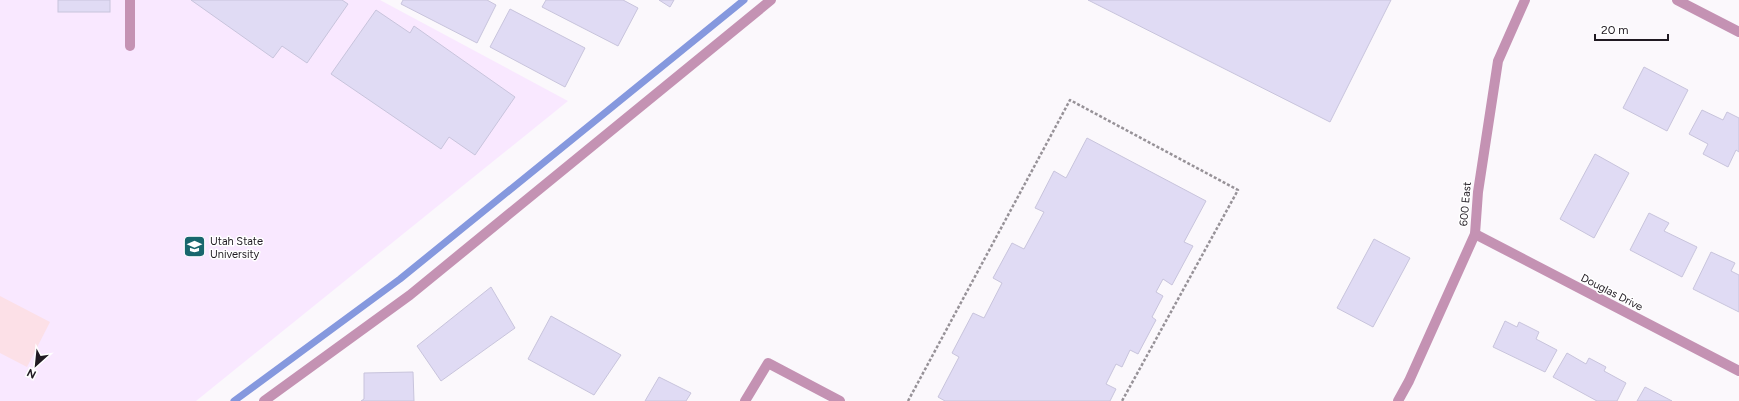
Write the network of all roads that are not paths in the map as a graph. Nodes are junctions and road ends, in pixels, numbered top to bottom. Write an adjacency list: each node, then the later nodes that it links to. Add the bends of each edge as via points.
1 (130, 0): 6 (street)
2 (771, 0): 9 (street, via 410,295)
3 (1525, 0): 7 (street, 600 East, via 1498,60 1478,192)
4 (1677, 0): 5 (street)
5 (1739, 32)
6 (130, 46)
7 (1475, 234): 8 (street, Douglas Drive); 12 (street, 600 East)
8 (1739, 371)
9 (264, 401)
10 (746, 401): 11 (street, via 768,363)
11 (840, 401)
12 (1398, 401)

